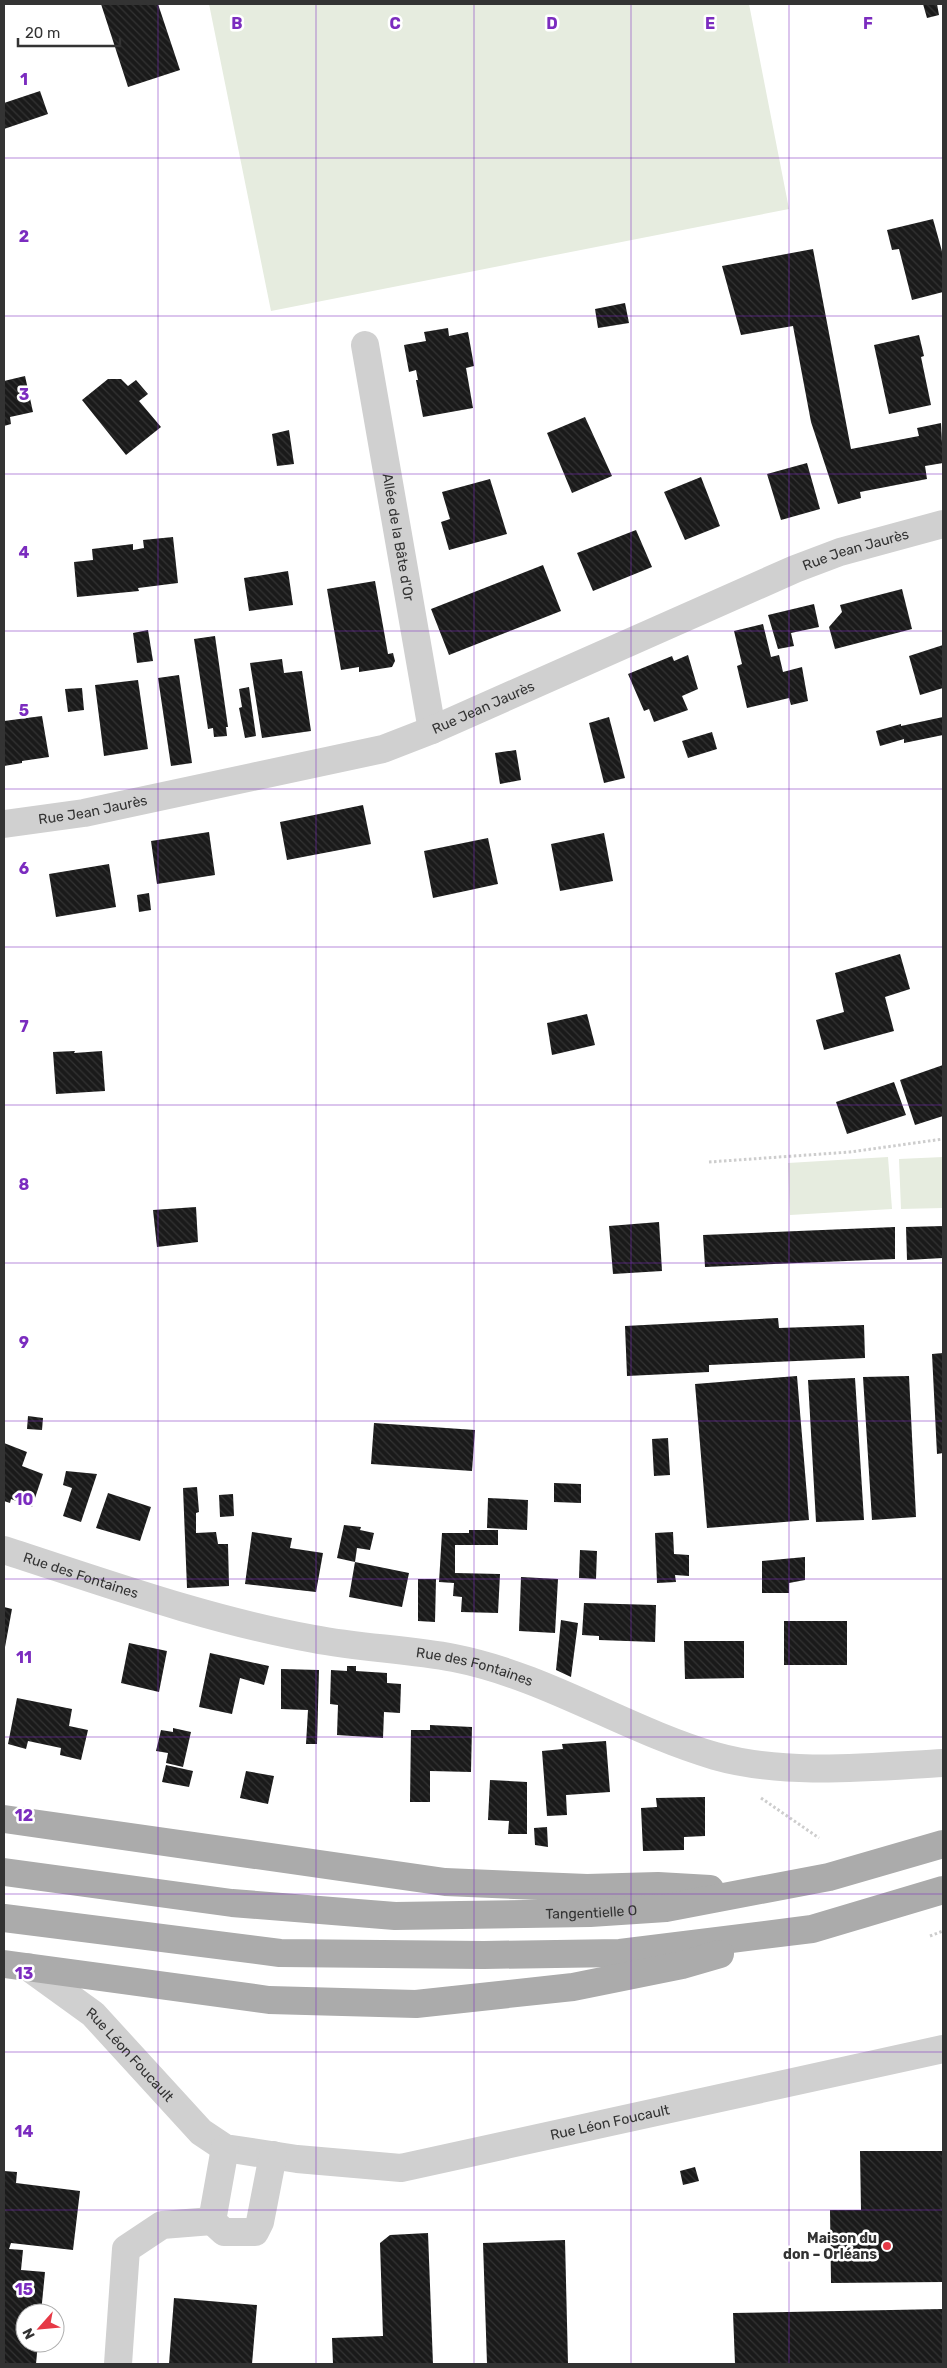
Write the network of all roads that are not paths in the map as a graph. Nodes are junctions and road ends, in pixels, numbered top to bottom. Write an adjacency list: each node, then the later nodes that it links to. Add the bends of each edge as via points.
1 (365, 345): 3 (street, Allée de la Bâte d'Or)
2 (943, 524): 3 (street, Rue Jean Jaurès, via 840,552 796,569)
3 (432, 730): 4 (street, Rue Jean Jaurès, via 383,749 84,813)
4 (4, 824)
5 (4, 1550): 6 (street, Rue des Fontaines, via 213,1617 314,1639 455,1658 534,1682 697,1750 752,1765 834,1767)
6 (943, 1762)
7 (4, 1819): 11 (main road, via 445,1882)
8 (943, 1844): 11 (main road, Tangentielle O, via 830,1877)
9 (4, 1872): 11 (main road, Tangentielle O, via 232,1903 395,1916 666,1908)
10 (943, 1890): 13 (main road)
11 (752, 1891)
12 (4, 1918): 13 (main road, via 280,1953 620,1953)
13 (812, 1929): 14 (main road, via 682,1965 572,1987 416,2004 269,2000)
14 (16, 1966): 16 (street, Rue Léon Foucault, via 93,2014 201,2132)
15 (943, 2049): 17 (street, Rue Léon Foucault, via 401,2168)
16 (225, 2148): 17 (street, Rue Léon Foucault); 18 (street)
17 (273, 2155): 18 (street, via 260,2222 255,2232 224,2232)
18 (212, 2221): 19 (street, via 162,2225 126,2249)
19 (118, 2364)

